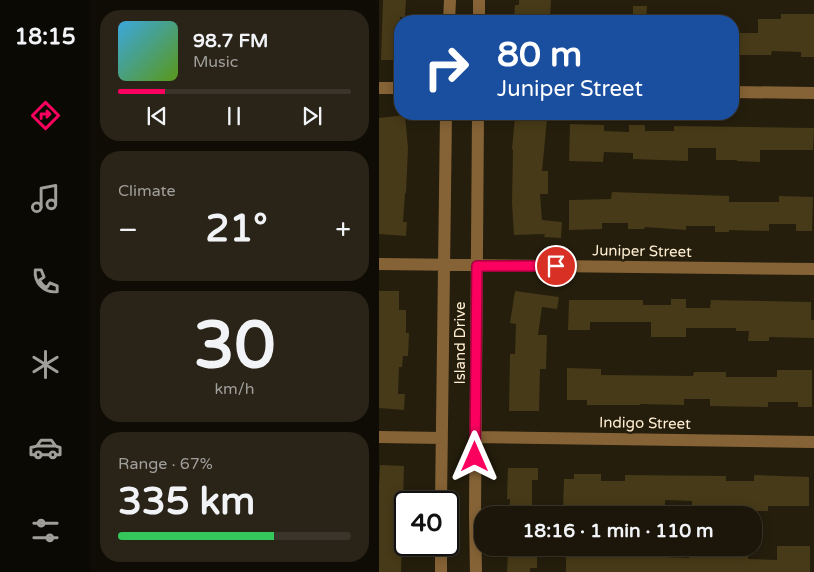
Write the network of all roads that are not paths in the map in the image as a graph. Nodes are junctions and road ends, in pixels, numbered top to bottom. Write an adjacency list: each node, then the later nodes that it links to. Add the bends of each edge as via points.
1 (450, 0): 3 (street)
2 (479, 0): 4 (street)
3 (449, 15)
4 (479, 15)
5 (379, 88): 6 (street)
6 (394, 88)
7 (739, 92): 8 (street)
8 (814, 93)
9 (447, 120): 12 (street, Island Drive)
10 (477, 120): 13 (street, Island Drive)
11 (379, 264): 12 (street, Juniper Street)
12 (444, 265): 13 (street, Juniper Street); 17 (street, Island Drive)
13 (477, 266): 14 (street, Juniper Street); 16 (street, Island Drive)
14 (814, 269)
15 (379, 437): 17 (street)
16 (476, 437): 18 (street, Indigo Street); 22 (street, Island Drive)
17 (442, 438): 19 (street, Island Drive)
18 (814, 442)
19 (441, 491)
20 (441, 556): 21 (street)
21 (441, 572)
22 (476, 572)

